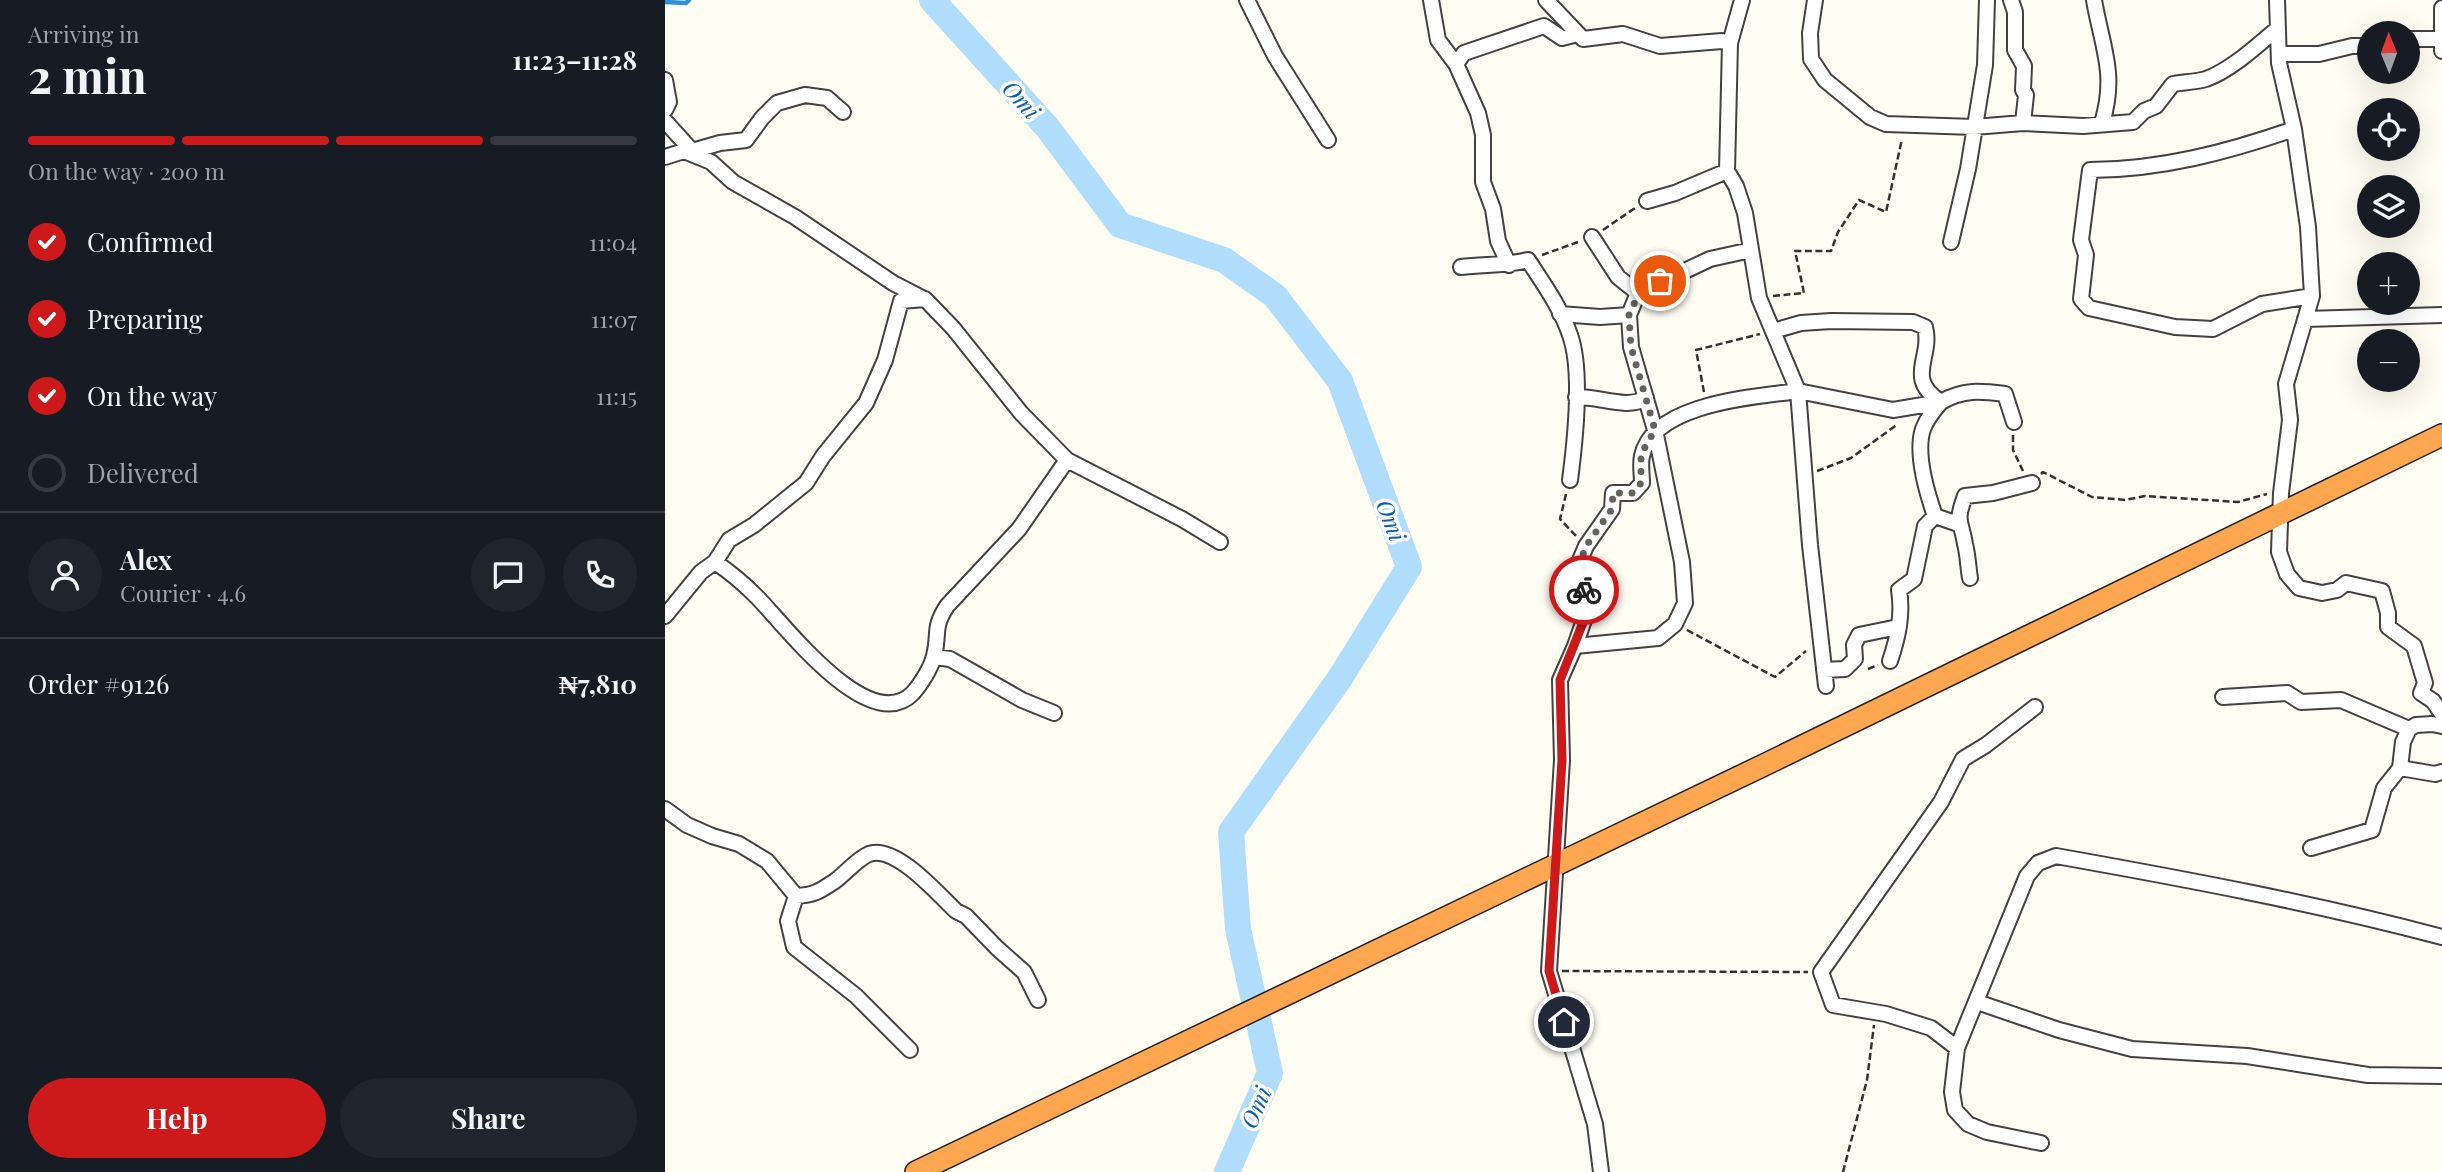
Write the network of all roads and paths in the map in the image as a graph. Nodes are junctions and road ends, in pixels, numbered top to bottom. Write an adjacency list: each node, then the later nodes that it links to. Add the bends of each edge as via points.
1 (1247, 0): 29 (street, via 1275,56)
2 (1431, 0): 19 (street, via 1439,40)
3 (1546, 0): 12 (street)
4 (1742, 0): 15 (street)
5 (1815, 0): 26 (street, via 1809,33 1811,60 1825,80 1870,117)
6 (1987, 0): 27 (street, via 1985,65)
7 (2011, 0): 24 (street, via 2015,50 2024,66)
8 (2094, 0): 25 (street, via 2108,58 2108,102)
9 (2277, 0): 11 (street)
10 (2442, 8): 14 (street)
11 (2278, 28): 18 (street); 25 (street, via 2213,76 2173,83 2156,106 2133,122)
12 (1578, 34): 15 (street, via 1583,39 1623,34 1660,46); 19 (street, via 1562,38 1544,26 1464,53)
13 (2420, 39): 14 (street)
14 (2442, 39): 17 (street)
15 (1730, 43): 32 (street)
16 (2357, 46): 18 (street, via 2319,54)
17 (2442, 51)
18 (2279, 54): 28 (street)
19 (1456, 64): 38 (street, via 1478,113 1483,182)
20 (665, 80): 21 (street, via 669,102)
21 (665, 110)
22 (843, 112): 30 (street, via 827,98 805,95 777,103 746,140)
23 (665, 121): 30 (street)
24 (2023, 123): 25 (street); 27 (street)
25 (2102, 123)
26 (1906, 125): 27 (street); 42 (path, via 1886,212 1859,200 1831,251 1795,251 1804,293)
27 (1974, 127): 35 (street)
28 (2294, 130): 41 (street); 41 (street, via 2240,148 2143,168 2090,170 2081,240 2086,254 2081,299 2089,308 2175,327 2213,329 2262,303)
29 (1328, 140)
30 (688, 151): 31 (street); 43 (street)
31 (665, 157)
32 (1727, 171): 33 (street); 36 (street, via 1745,213)
33 (1647, 201): 34 (path)
34 (1592, 237): 37 (path); 40 (street, via 1618,278)
35 (1951, 242)
36 (1751, 250): 40 (street, via 1710,259); 42 (street)
37 (1528, 260): 38 (street); 44 (street)
38 (1509, 265): 39 (street)
39 (1461, 267)
40 (1639, 293): 45 (street)
41 (2312, 296): 47 (street)
42 (1759, 298): 48 (street)
43 (925, 299): 58 (street); 67 (street, via 901,301 885,360 866,403 806,483 754,526 729,540)
44 (1560, 314): 45 (street); 50 (street, via 1571,336)
45 (1629, 315): 51 (street, via 1631,347)
46 (2442, 315): 47 (street)
47 (2305, 318): 62 (street, via 2286,384 2290,421)
48 (1773, 331): 49 (street); 52 (street, via 1831,321 1913,322 1925,327 1924,387); 53 (path, via 1696,350)
49 (1798, 391): 52 (street, via 1893,410); 53 (street); 59 (street)
50 (1576, 397): 51 (street, via 1637,404); 60 (street)
51 (1646, 398): 56 (street)
52 (1941, 402): 55 (street, via 1970,391 2005,394); 63 (street, via 1922,432 1921,459)
53 (1706, 404): 56 (street)
54 (1907, 418): 59 (path, via 1851,458)
55 (2014, 422): 61 (path, via 2013,450)
56 (1655, 430): 66 (street, via 1641,454 1641,483 1633,493 1613,493 1612,509); 70 (street, via 1682,562 1685,603)
57 (2442, 435): 99 (highway)
58 (1067, 460): 65 (street); 74 (street, via 1019,529 967,582 938,620)
59 (1804, 476): 72 (street)
60 (1570, 480): 66 (path, via 1560,519)
61 (2032, 483): 62 (path, via 2043,472 2092,497 2125,500 2145,496 2238,502); 64 (street, via 1965,496)
62 (2281, 493): 81 (street, via 2279,552 2291,581 2299,588 2322,593 2346,583 2382,591 2388,627 2414,646 2425,683 2421,692)
63 (1934, 516): 64 (street); 71 (street, via 1925,526 1914,579 1899,590 1902,611)
64 (1958, 524): 68 (street)
65 (1220, 542)
66 (1586, 546): 73 (street, via 1579,565 1584,620)
67 (715, 562): 69 (street); 74 (street, via 735,575 813,658 851,689 877,703 896,704 912,694)
68 (1970, 578)
69 (665, 616)
70 (1675, 624): 72 (path, via 1776,677); 73 (street, via 1658,638)
71 (1898, 627): 75 (street); 76 (street, via 1859,635 1855,659 1845,669)
72 (1819, 640): 76 (street)
73 (1575, 646): 90 (street, via 1560,680 1562,760)
74 (934, 657): 80 (street, via 950,659 1011,695)
75 (1889, 661)
76 (1824, 670): 77 (street)
77 (1826, 686)
78 (2223, 697): 83 (street, via 2287,693 2301,702 2340,700)
79 (2035, 707): 91 (street, via 1963,759 1941,802)
80 (1054, 713)
81 (2442, 714)
82 (2442, 726): 83 (street)
83 (2409, 729): 84 (street)
84 (2400, 768): 85 (street); 87 (street, via 2384,788 2372,830)
85 (2442, 772)
86 (665, 809): 88 (street, via 687,825 767,860)
87 (2311, 848)
88 (796, 896): 92 (street, via 814,895 867,855 881,851 894,856 1024,972); 96 (street, via 788,921 794,947 856,996)
89 (2442, 937): 93 (street, via 2348,912 2056,856 2038,863 2027,876)
90 (1549, 971): 91 (path); 100 (street, via 1595,1124)
91 (1821, 972): 94 (street, via 1833,1005)
92 (1038, 1000)
93 (1977, 1002): 95 (street); 97 (street, via 2132,1049 2247,1056 2368,1075)
94 (1876, 1012): 95 (street, via 1931,1028); 101 (path, via 1867,1080)
95 (1957, 1048): 98 (street, via 1952,1092 1955,1110 1968,1124 1987,1132)
96 (910, 1050)
97 (2442, 1076)
98 (2041, 1143)
99 (916, 1172)
100 (1601, 1172)
101 (1843, 1172)

